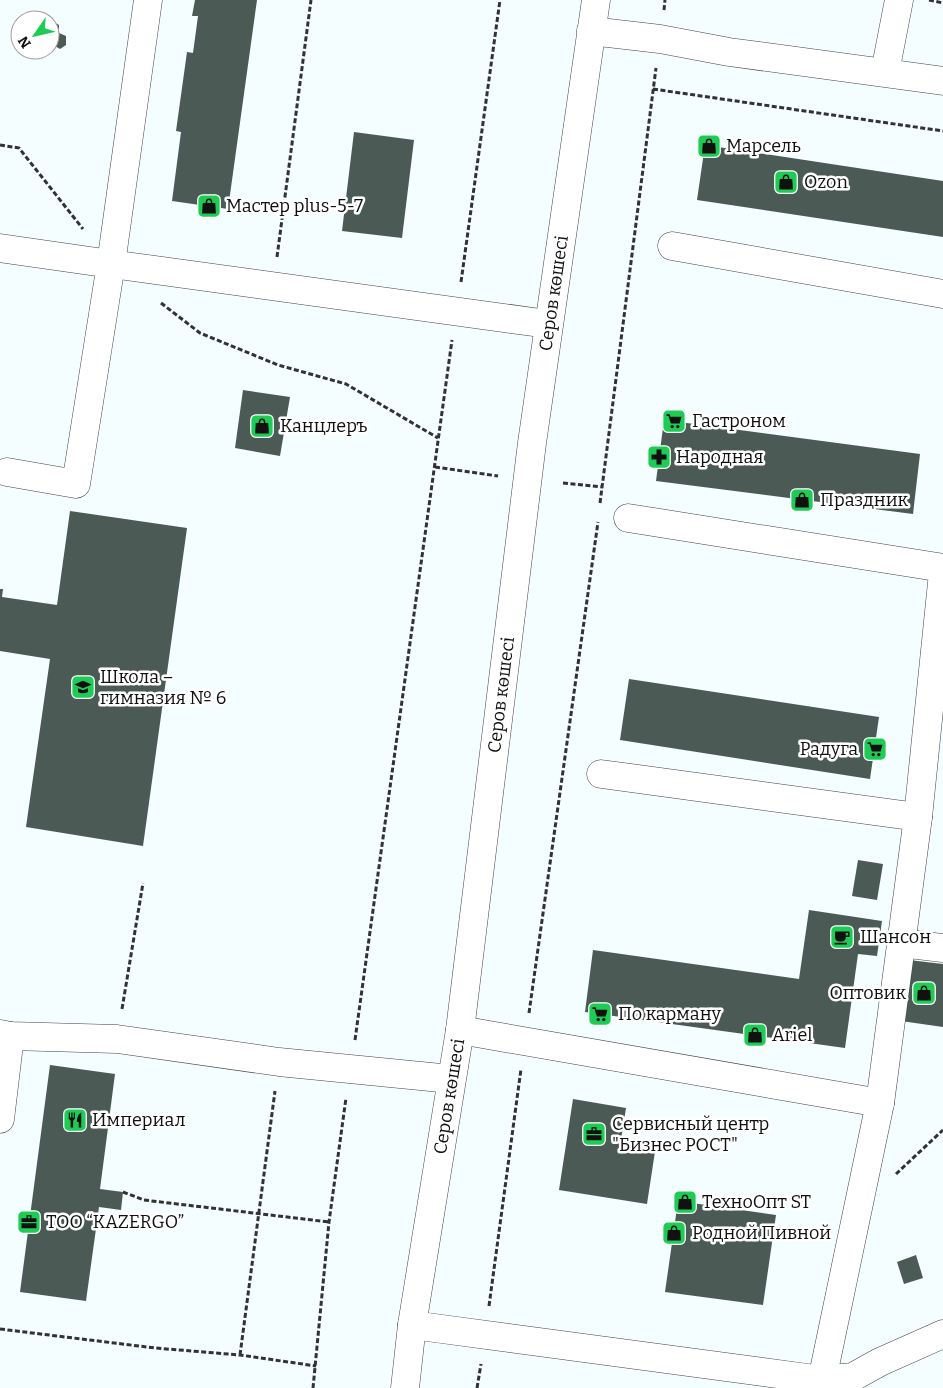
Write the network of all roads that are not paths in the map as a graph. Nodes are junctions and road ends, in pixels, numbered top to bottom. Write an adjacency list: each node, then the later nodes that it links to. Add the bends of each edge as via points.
1 (148, 0): 9 (street)
2 (596, 0): 4 (street, Серов көшесі)
3 (899, 0): 5 (street)
4 (591, 31): 5 (street); 11 (street, Серов көшесі)
5 (885, 72): 6 (street)
6 (943, 80)
7 (672, 246): 10 (street)
8 (0, 248): 9 (street)
9 (110, 264): 11 (street); 12 (street, via 76,484)
10 (943, 294)
11 (548, 324): 20 (street, Серов көшесі)
12 (7, 472)
13 (628, 518): 14 (street)
14 (943, 568)
15 (943, 573): 17 (street)
16 (601, 774): 17 (street)
17 (918, 818): 18 (street)
18 (901, 943): 19 (street); 23 (street)
19 (943, 948)
20 (460, 1030): 22 (street, Серов көшесі); 23 (street)
21 (5, 1035): 22 (street, via 117,1039 279,1062); 24 (street)
22 (451, 1079): 25 (street, Серов көшесі)
23 (880, 1103): 27 (street)
24 (0, 1119)
25 (412, 1325): 27 (street); 28 (street, Серов көшесі)
26 (943, 1334): 27 (street, via 853,1377)
27 (822, 1384)
28 (405, 1388)

